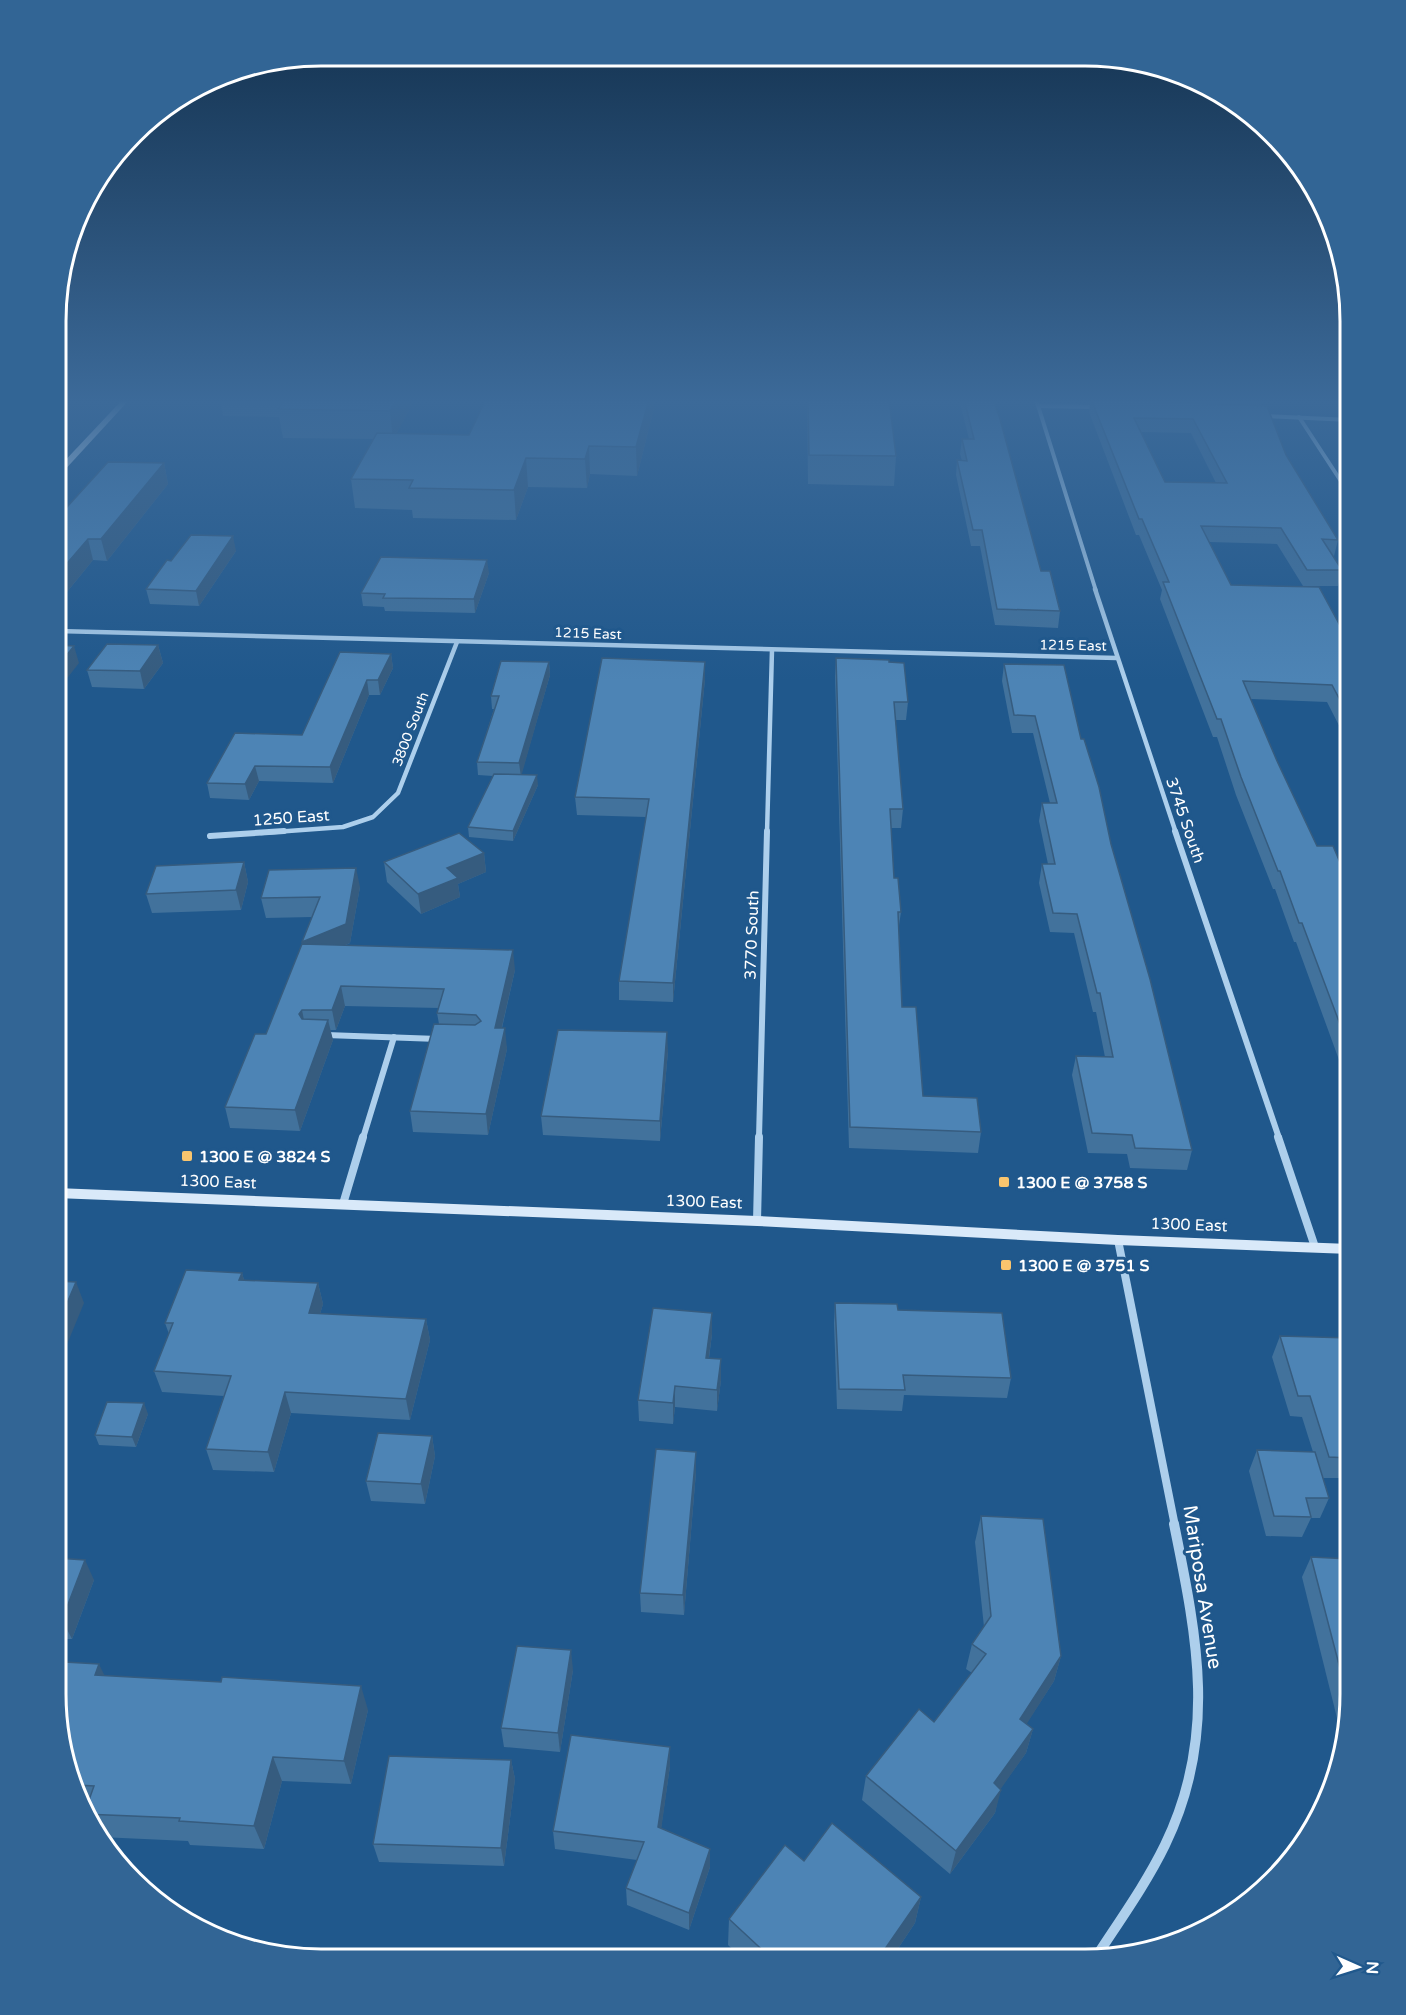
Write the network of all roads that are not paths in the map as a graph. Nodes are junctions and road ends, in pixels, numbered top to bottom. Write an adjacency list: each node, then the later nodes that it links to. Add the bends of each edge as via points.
1 (1065, 493): 5 (street, 3745 South)
2 (66, 631): 3 (street, 1215 East)
3 (457, 642): 4 (street, 1215 East); 6 (street, 3800 South, via 398,793)
4 (772, 650): 5 (street, 1215 East); 13 (street, 3770 South)
5 (1117, 658): 15 (street, 3745 South)
6 (372, 817): 7 (street, 1250 East, via 343,827)
7 (210, 836)
8 (320, 1035): 9 (street)
9 (394, 1037): 10 (street); 12 (street)
10 (442, 1039)
11 (66, 1193): 12 (main road, 1300 East)
12 (343, 1204): 13 (main road, 1300 East)
13 (757, 1221): 14 (main road, 1300 East)
14 (1118, 1240): 15 (main road, 1300 East); 17 (street, Mariposa Avenue, via 1194,1623 1200,1681 1190,1772 1172,1828)
15 (1315, 1247): 16 (main road, 1300 East)
16 (1340, 1248)
17 (1102, 1948)

